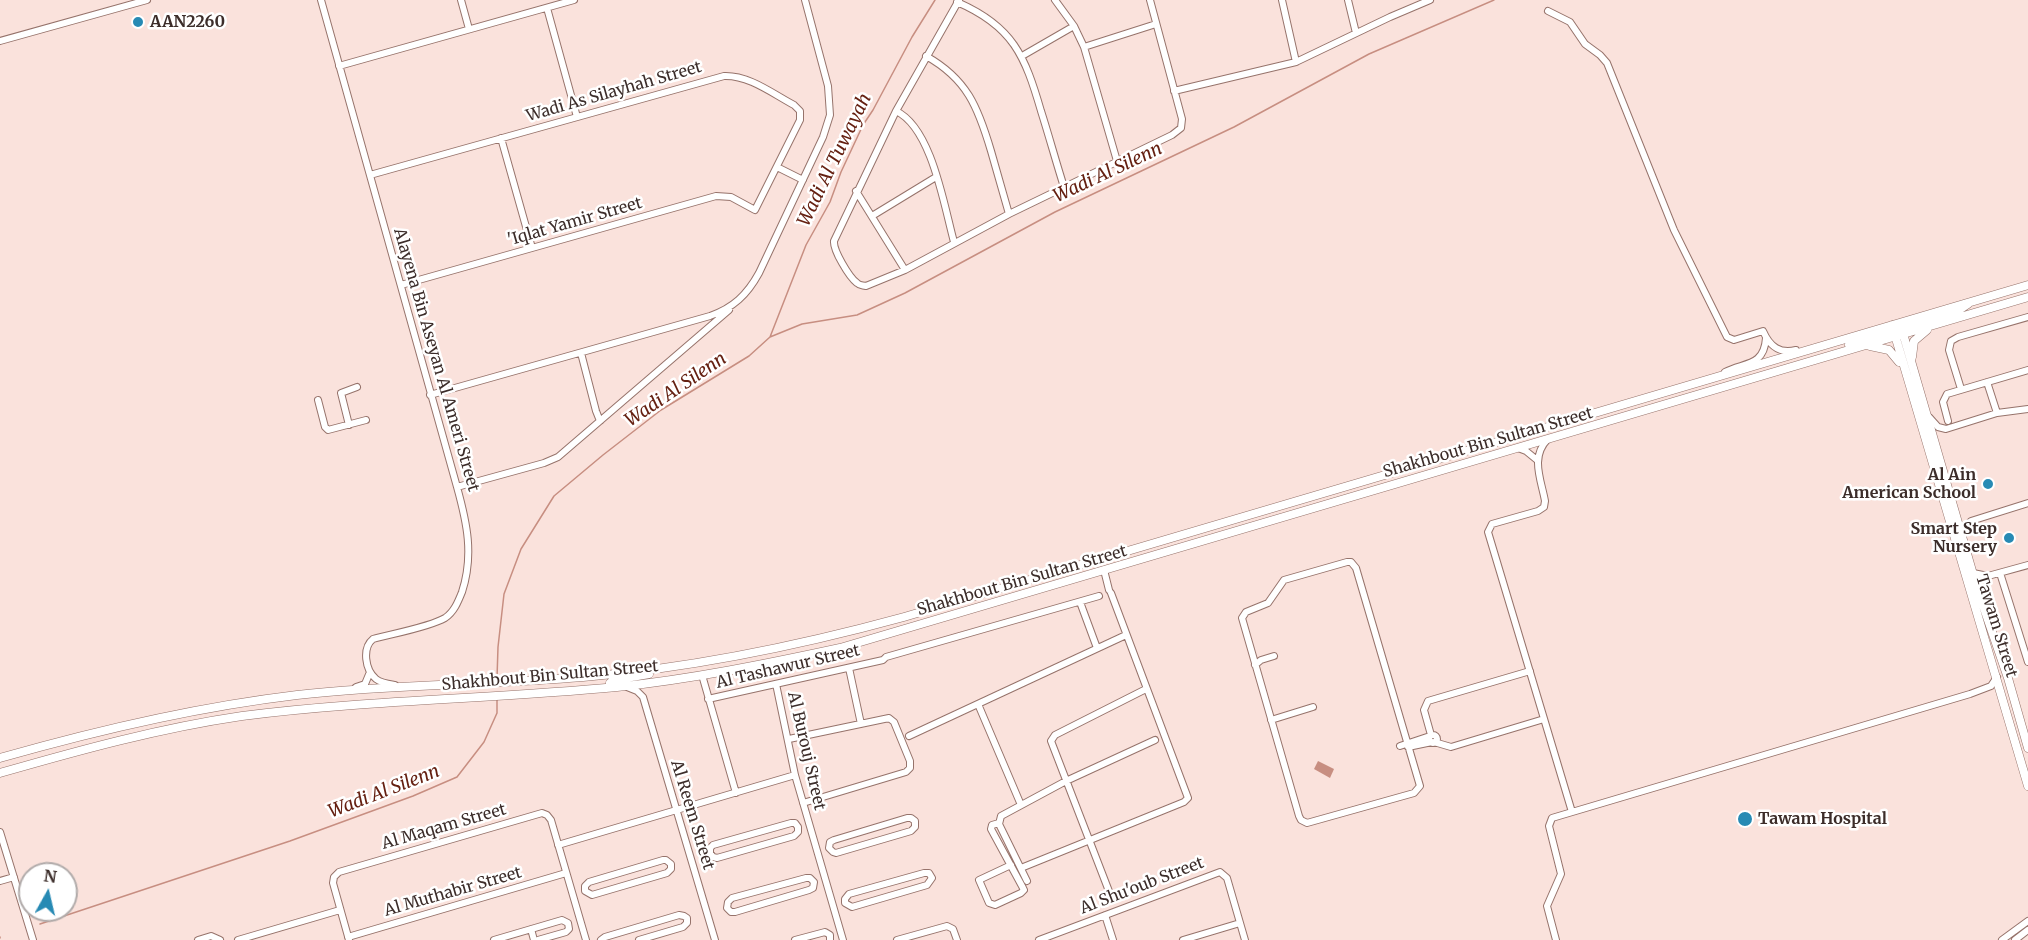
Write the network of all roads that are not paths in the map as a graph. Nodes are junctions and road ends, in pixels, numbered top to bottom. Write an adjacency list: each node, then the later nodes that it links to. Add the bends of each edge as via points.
1 (147, 0): 18 (street, via 112,6)
2 (321, 0): 23 (street, Alayena Bin Aseyan Al Ameri Street)
3 (461, 0): 16 (street)
4 (574, 0): 12 (street)
5 (805, 0): 32 (street, via 831,108)
6 (1055, 0): 15 (street)
7 (1150, 0): 14 (street)
8 (1282, 0): 22 (street)
9 (1348, 0): 17 (street)
10 (1430, 0): 17 (street)
11 (958, 1): 20 (street); 21 (street, via 995,23)
12 (547, 8): 16 (street); 26 (street)
13 (1548, 11): 50 (street, via 1570,22 1585,44 1606,63 1674,230 1727,337 1734,340 1763,332)
14 (1156, 24): 19 (street); 24 (street)
15 (1074, 26): 19 (street); 21 (street)
16 (469, 29): 23 (street)
17 (1356, 33): 22 (street)
18 (0, 41)
19 (1084, 47): 28 (street)
20 (926, 56): 25 (street); 36 (street, via 952,74 972,99)
21 (1022, 56): 33 (street)
22 (1296, 62): 24 (street)
23 (339, 66): 30 (street, Alayena Bin Aseyan Al Ameri Street)
24 (1174, 91): 28 (street, via 1181,128)
25 (896, 111): 31 (street, via 919,133); 34 (street)
26 (577, 117): 27 (street, Wadi As Silayhah Street); 29 (street, Wadi As Silayhah Street, via 718,77 741,77 800,111 800,120)
27 (501, 138): 30 (street, Wadi As Silayhah Street); 39 (street)
28 (1117, 161): 33 (street)
29 (777, 167): 32 (street); 35 (street, Wadi As Silayhah Street)
30 (370, 175): 41 (street, Alayena Bin Aseyan Al Ameri Street)
31 (936, 177): 37 (street); 38 (street)
32 (803, 180): 44 (street, via 755,281)
33 (1064, 187): 36 (street)
34 (856, 191): 37 (street); 40 (street, via 834,241 836,252 859,285 866,286)
35 (755, 210): 39 (street, 'Iqlat Yamir Street, via 731,197 716,196)
36 (1009, 214): 38 (street)
37 (872, 216): 40 (street)
38 (954, 243): 40 (street)
39 (532, 248): 41 (street, 'Iqlat Yamir Street)
40 (905, 270)
41 (401, 285): 61 (street, Alayena Bin Aseyan Al Ameri Street)
42 (2028, 285): 48 (main road, Shakhbout Bin Sultan Street)
43 (2028, 297): 47 (main road, Shakhbout Bin Sultan Street)
44 (735, 303): 46 (street); 49 (street)
45 (2028, 317): 60 (street, via 1951,341 1949,350)
46 (695, 321): 49 (street); 53 (street)
47 (1938, 324): 48 (main road, Shakhbout Bin Sultan Street); 56 (main road, via 1914,342)
48 (1898, 330): 51 (main road, Shakhbout Bin Sultan Street); 52 (main road, Shakhbout Bin Sultan Street); 54 (main road, via 1838,348); 56 (main road); 56 (main road, via 1900,352 1905,351)
49 (699, 335): 67 (street)
50 (1766, 338): 51 (street, via 1785,352); 57 (street, via 1759,358)
51 (1824, 345): 57 (main road, Shakhbout Bin Sultan Street)
52 (1864, 346): 54 (main road, Shakhbout Bin Sultan Street); 56 (main road, via 1889,350)
53 (581, 353): 61 (street); 64 (street)
54 (1826, 357): 72 (main road, Shakhbout Bin Sultan Street)
55 (2028, 370): 58 (street)
56 (1909, 372): 65 (main road, Tawam Street); 98 (main road, Tawam Street)
57 (1718, 376): 94 (main road, Shakhbout Bin Sultan Street, via 865,627 765,651)
58 (1987, 382): 60 (street); 66 (street)
59 (357, 387): 71 (street, via 340,394)
60 (1961, 390): 70 (street, via 1943,399)
61 (430, 395): 75 (street, Alayena Bin Aseyan Al Ameri Street)
62 (318, 400): 71 (street, via 326,429)
63 (2028, 408): 66 (street)
64 (596, 411): 67 (street); 69 (street)
65 (1925, 411): 66 (street, via 1938,427 1946,429); 77 (main road, Tawam Street)
66 (1997, 413)
67 (608, 414): 69 (street)
68 (366, 420): 71 (street)
69 (600, 421): 75 (street, via 550,461)
70 (1948, 421)
71 (349, 425)
72 (1548, 439): 73 (main road, Shakhbout Bin Sultan Street); 74 (street)
73 (1518, 448): 74 (street); 81 (main road, Shakhbout Bin Sultan Street)
74 (1537, 460): 96 (street, via 1544,507 1492,524 1488,530)
75 (457, 487): 95 (street, Alayena Bin Aseyan Al Ameri Street, via 469,550 466,579 456,606 441,620 370,641 365,651)
76 (2028, 503): 78 (street)
77 (1956, 518): 78 (street); 79 (main road, Tawam Street)
78 (1974, 519): 79 (street)
79 (1960, 532): 82 (main road, Tawam Street)
80 (2028, 565): 83 (street)
81 (1104, 570): 88 (street); 97 (main road, Shakhbout Bin Sultan Street, via 840,648)
82 (1973, 573): 84 (street); 85 (main road, Tawam Street)
83 (2000, 573): 84 (street); 91 (street)
84 (1988, 576): 85 (street)
85 (1977, 588): 120 (main road, Tawam Street)
86 (1099, 596): 87 (street, Al Tashawur Street)
87 (1080, 602): 89 (street); 93 (street, Al Tashawur Street)
88 (1126, 635): 89 (street); 103 (street)
89 (1097, 648): 109 (street)
90 (1274, 656): 92 (street)
91 (2027, 657)
92 (1255, 665): 112 (street); 118 (street, via 1242,620 1244,614 1265,605 1284,580 1351,562 1356,568)
93 (849, 668): 100 (street, Al Tashawur Street); 113 (street)
94 (661, 669): 101 (main road, Shakhbout Bin Sultan Street, via 529,681); 102 (main road, via 612,680 611,685)
95 (370, 672): 101 (street, via 380,681); 104 (street, via 365,684)
96 (1530, 672): 111 (street); 115 (street, via 1431,699 1424,710)
97 (702, 675): 99 (main road, Shakhbout Bin Sultan Street); 108 (street)
98 (1997, 677): 105 (street, via 1991,686); 106 (main road, Tawam Street)
99 (657, 682): 102 (main road, Shakhbout Bin Sultan Street); 107 (street, via 649,685)
100 (776, 684): 108 (street, Al Tashawur Street); 116 (street, Al Burouj Street)
101 (408, 686): 104 (main road, Shakhbout Bin Sultan Street)
102 (616, 687): 107 (street, via 634,689); 122 (main road, Shakhbout Bin Sultan Street, via 324,706 239,717 145,734)
103 (1146, 689): 124 (street, via 1053,736 1051,743); 137 (street, via 1188,798)
104 (343, 691): 121 (main road, Shakhbout Bin Sultan Street, via 180,713)
105 (1970, 694): 106 (street, via 1990,690); 130 (street)
106 (2002, 694): 125 (main road, Tawam Street)
107 (643, 697): 129 (street, Al Reem Street)
108 (708, 699): 126 (street)
109 (978, 704): 114 (street); 128 (street)
110 (1313, 707): 112 (street)
111 (1544, 719): 115 (street, via 1451,747); 130 (street)
112 (1271, 720): 118 (street, via 1299,816 1307,823 1417,791 1419,783)
113 (861, 724): 116 (street); 127 (street, via 893,720 910,761 909,769)
114 (909, 736)
115 (1433, 737): 118 (street)
116 (789, 740): 123 (street, Al Burouj Street)
117 (1155, 740): 124 (street)
118 (1408, 746): 119 (street)
119 (1401, 747)
120 (2028, 748)
121 (0, 758)
122 (0, 773)
123 (795, 775): 126 (street); 127 (street, Al Burouj Street)
124 (1066, 781): 128 (street); 137 (street)
125 (2028, 786)
126 (736, 793): 129 (street)
127 (803, 803): 132 (street, Al Burouj Street)
128 (1021, 805): 131 (street, via 1001,816)
129 (677, 810): 140 (street); 183 (street, Al Reem Street)
130 (1572, 812): 191 (street, via 1552,818 1549,824 1561,871 1547,906)
131 (999, 822): 143 (street, via 991,829); 144 (street)
132 (809, 824): 133 (street, Al Burouj Street); 142 (street, Al Burouj Street)
133 (798, 827): 136 (street, Al Burouj Street, via 791,823); 138 (street, Al Burouj Street, via 795,835)
134 (863, 831): 139 (street); 139 (street, via 909,818 916,823 911,831); 141 (street, via 832,840)
135 (0, 832): 147 (street)
136 (760, 832): 138 (street); 138 (street, Al Burouj Street, via 713,845 710,853 717,858)
137 (1089, 840): 144 (street); 158 (street)
138 (763, 844)
139 (867, 844): 141 (street, via 836,853)
140 (558, 845): 145 (street, Al Maqam Street); 162 (street, Al Maqam Street, via 550,818 539,813 358,866 334,877)
141 (829, 848): 142 (street)
142 (817, 851): 148 (street, Al Burouj Street)
143 (1011, 865): 143 (street, via 1023,892 997,904 989,903 978,880)
144 (1021, 868): 150 (street)
145 (566, 873): 156 (street, Al Maqam Street); 173 (street, Al Muthabir Street)
146 (619, 873): 153 (street); 153 (street, via 664,860 672,866 667,873); 155 (street, via 587,883)
147 (14, 877): 149 (street); 174 (street)
148 (825, 879): 151 (street); 161 (street, Al Burouj Street)
149 (0, 881)
150 (1027, 881)
151 (814, 882): 154 (street, via 807,878); 159 (street, via 811,890)
152 (880, 885): 157 (street); 157 (street, via 925,872 932,878 927,885); 160 (street, via 848,895)
153 (623, 886): 155 (street, via 592,895)
154 (776, 886): 159 (street); 159 (street, via 730,899 727,908 735,912)
155 (585, 891): 156 (street)
156 (572, 894): 164 (street, Al Maqam Street)
157 (884, 898): 160 (street, via 852,908)
158 (1112, 898)
159 (780, 899)
160 (845, 903): 161 (street)
161 (834, 906): 171 (street, Al Burouj Street)
162 (340, 910): 173 (street, Al Maqam Street); 177 (street)
163 (1105, 915): 166 (street, Al Shu'oub Street, via 1220,872 1227,878); 187 (street, Al Shu'oub Street); 188 (street)
164 (580, 921): 167 (street); 180 (street, Al Maqam Street)
165 (2028, 921): 192 (street)
166 (1240, 923): 189 (street); 190 (street, Al Shu'oub Street)
167 (569, 925): 169 (street, via 562,920); 179 (street, via 566,932)
168 (635, 928): 181 (street); 182 (street); 182 (street, via 681,915 687,920 683,927)
169 (531, 929): 178 (street); 179 (street)
170 (2028, 930): 193 (street)
171 (842, 937): 172 (street, Al Burouj Street)
172 (830, 938): 184 (street, Al Burouj Street, via 825,932)
173 (348, 939)
174 (33, 940)
175 (198, 940): 176 (street, via 211,936)
176 (220, 940)
177 (238, 940)
178 (494, 940)
179 (536, 940)
180 (586, 940)
181 (601, 940)
182 (638, 940)
183 (715, 940)
184 (795, 940)
185 (897, 940): 186 (street, via 947,926 953,929)
186 (957, 940)
187 (1039, 940)
188 (1113, 940)
189 (1183, 940)
190 (1245, 940)
191 (1556, 940)
192 (2002, 940)
193 (2015, 940)

